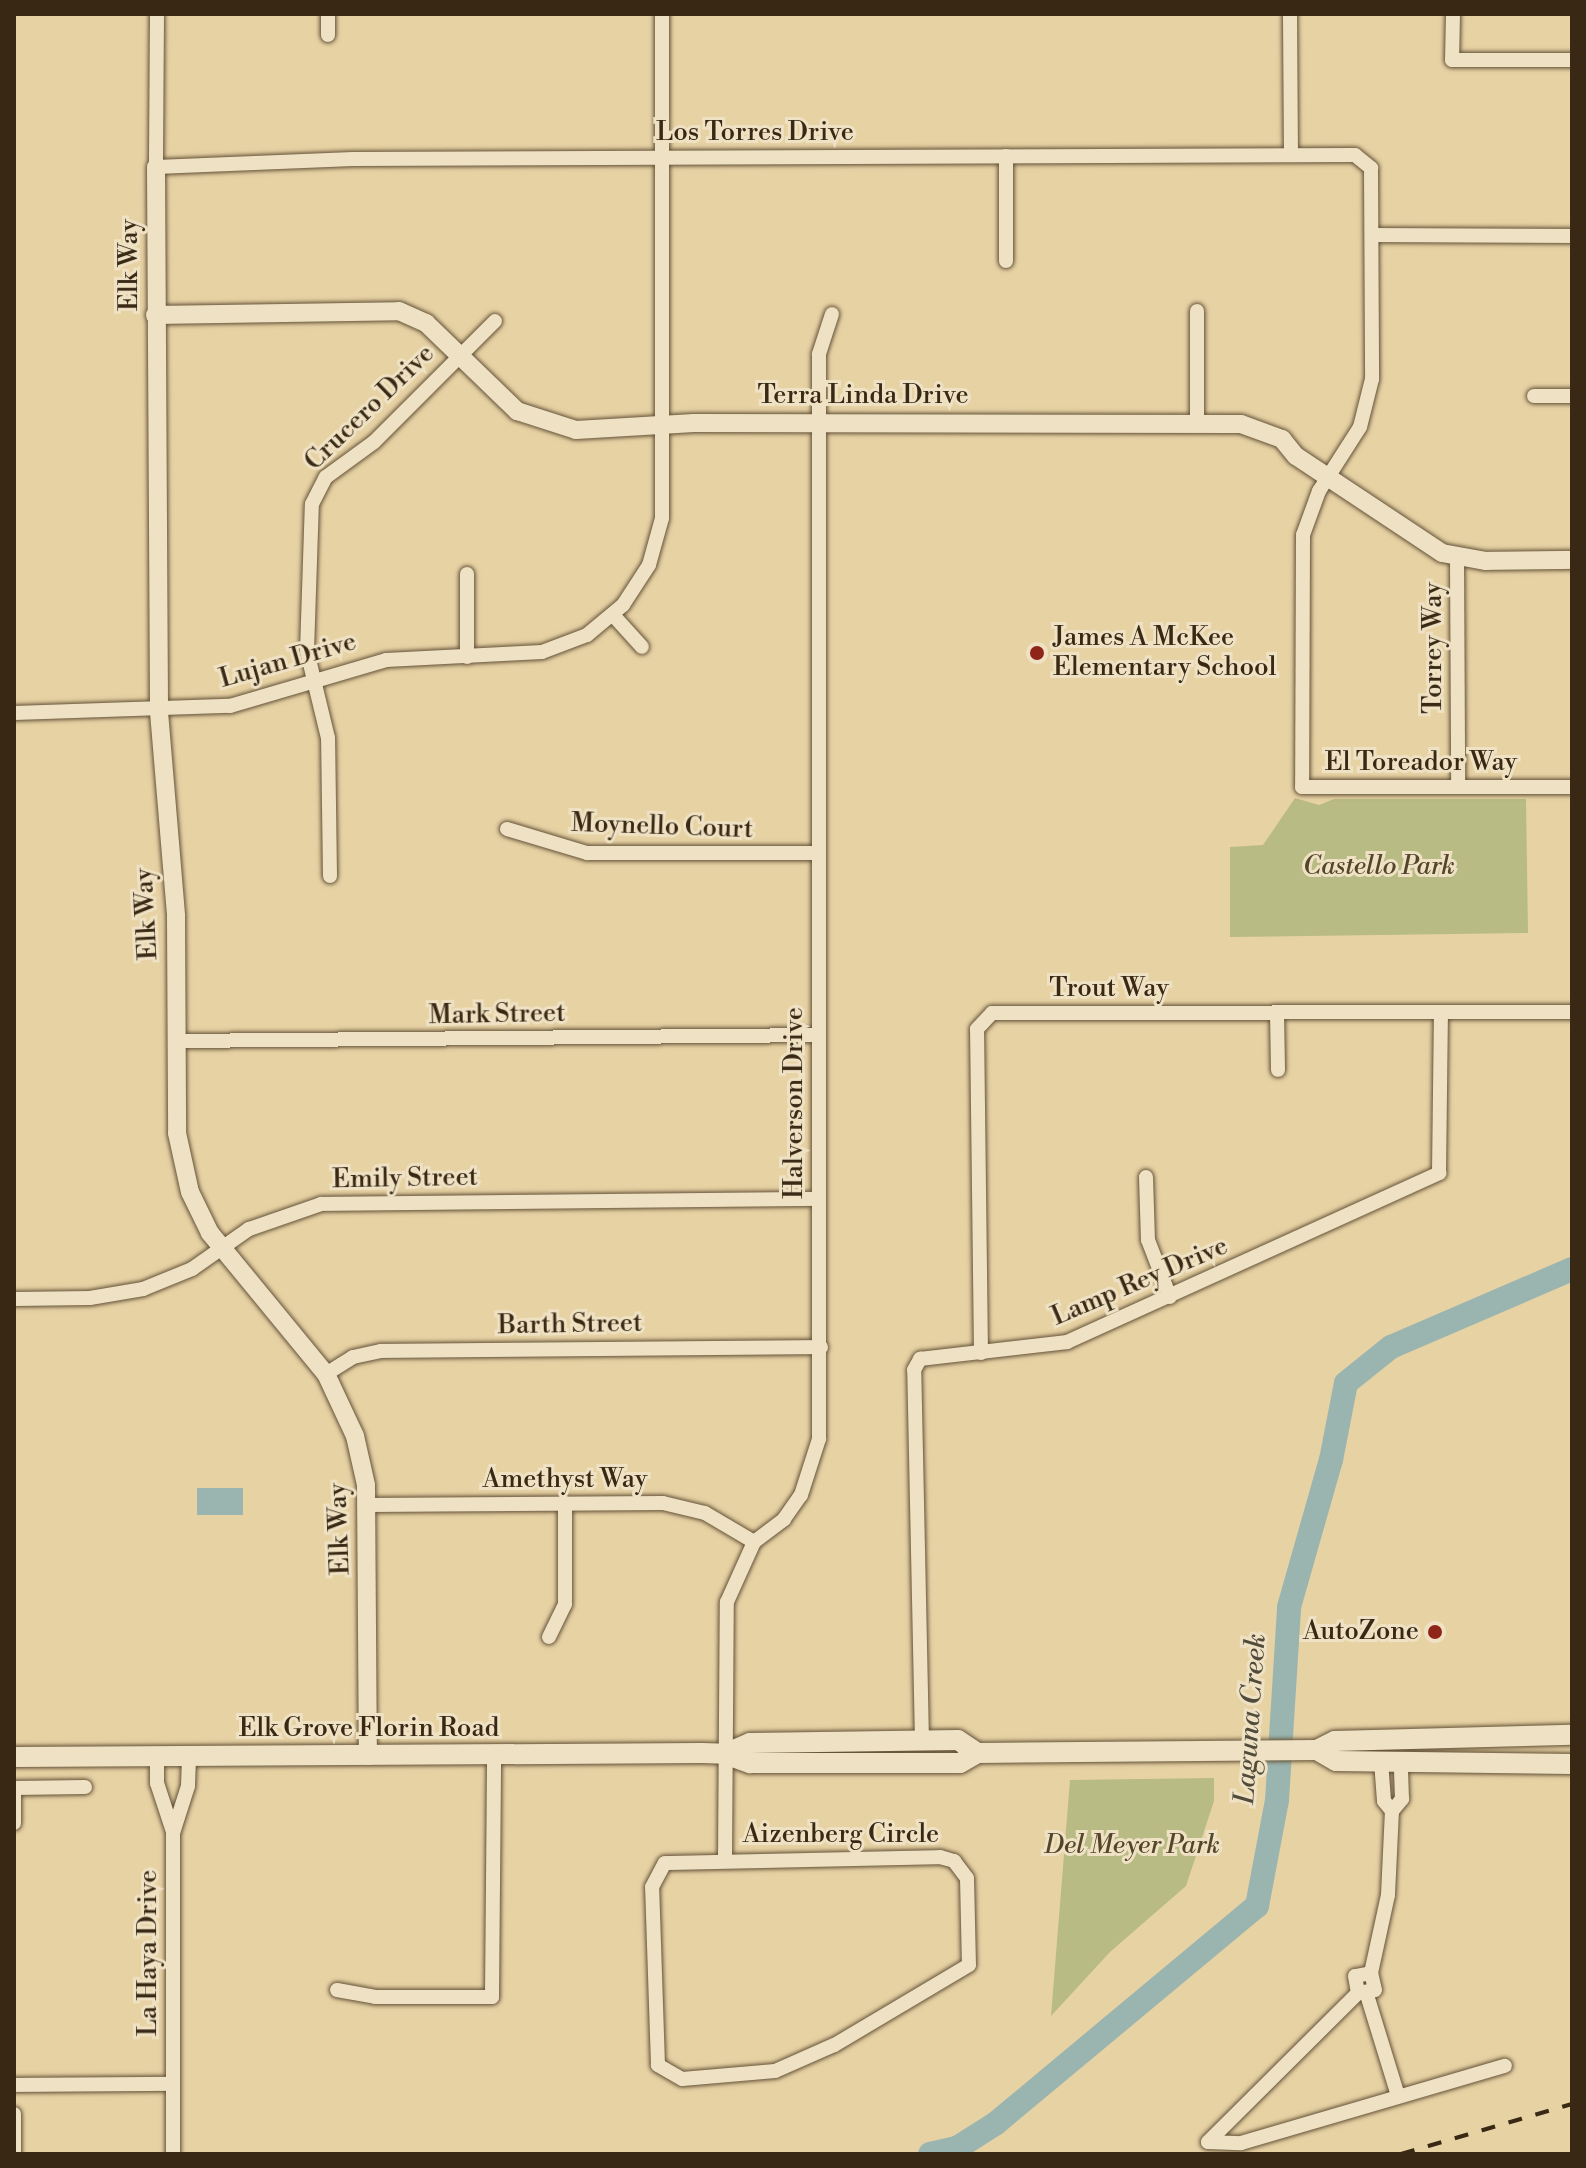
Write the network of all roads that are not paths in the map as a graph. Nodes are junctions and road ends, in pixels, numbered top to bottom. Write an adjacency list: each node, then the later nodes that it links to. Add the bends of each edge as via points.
1 (157, 14): 12 (street, Elk Way)
2 (328, 14): 6 (street)
3 (662, 14): 11 (street, Lujan Drive)
4 (1290, 14): 8 (street)
5 (1453, 14): 7 (street, via 1452,60)
6 (328, 35)
7 (1572, 60)
8 (1291, 155): 9 (street, Los Torres Drive); 10 (street, Los Torres Drive)
9 (1355, 155): 13 (street, El Toreador Way, via 1371,168)
10 (1006, 156): 11 (street, Los Torres Drive); 15 (street)
11 (662, 158): 12 (street, Los Torres Drive, via 353,159); 25 (street, Lujan Drive)
12 (156, 167): 18 (street, Elk Way)
13 (1375, 235): 14 (street); 26 (street, El Toreador Way, via 1370,395 1353,442)
14 (1572, 236)
15 (1006, 261)
16 (1197, 311): 23 (street)
17 (832, 314): 24 (street, Halverson Drive, via 819,354)
18 (155, 315): 20 (street, Terra Linda Drive, via 399,311 426,323); 34 (street, Elk Way)
19 (495, 321): 20 (street, Crucero Drive)
20 (460, 356): 25 (street, Terra Linda Drive, via 504,402 546,424 591,431); 33 (street, Crucero Drive, via 318,490 308,518)
21 (1534, 396): 22 (street)
22 (1572, 396)
23 (1197, 422): 24 (street, Terra Linda Drive); 26 (street, Terra Linda Drive, via 1241,424 1269,433)
24 (818, 423): 25 (street, Terra Linda Drive); 39 (street, Halverson Drive)
25 (663, 426): 30 (street, Lujan Drive, via 659,534 642,579)
26 (1327, 478): 27 (street, Terra Linda Drive, via 1429,547); 36 (street, El Toreador Way, via 1307,520 1301,551 1302,787)
27 (1457, 558): 28 (street, Terra Linda Drive); 36 (street, Torrey Way)
28 (1572, 560)
29 (467, 574): 32 (street)
30 (613, 615): 31 (street); 32 (street, Lujan Drive, via 587,635 550,650)
31 (642, 647)
32 (467, 657): 33 (street, Lujan Drive, via 386,660)
33 (310, 679): 34 (street, Lujan Drive, via 246,703); 40 (street, Crucero Drive, via 328,738)
34 (159, 712): 35 (street, Lujan Drive); 45 (street, Elk Way, via 176,916)
35 (14, 713)
36 (1458, 786): 37 (street, El Toreador Way)
37 (1572, 787)
38 (507, 829): 39 (street, Moynello Court, via 587,853)
39 (819, 853): 44 (street, Halverson Drive)
40 (330, 876)
41 (1277, 1012): 42 (street, Trout Way); 46 (street); 53 (street, Trout Way, via 992,1013 977,1029)
42 (1441, 1012): 43 (street, Trout Way); 50 (street, Lamp Rey Drive, via 1439,1173)
43 (1572, 1012)
44 (819, 1035): 45 (street, Mark Street); 48 (street, Halverson Drive)
45 (176, 1041): 49 (street, Elk Way, via 181,1163 196,1206)
46 (1278, 1070)
47 (1146, 1177): 50 (street, via 1148,1240)
48 (819, 1199): 49 (street, Emily Street, via 321,1204 276,1216); 52 (street, Halverson Drive)
49 (221, 1249): 51 (street, Emily Street, via 192,1269 143,1289 90,1298); 54 (street, Elk Way)
50 (1170, 1297): 53 (street, Lamp Rey Drive, via 1053,1347)
51 (14, 1299)
52 (821, 1347): 54 (street, Barth Street, via 381,1351 353,1357); 57 (street, Halverson Drive, via 819,1439 813,1468 784,1519)
53 (981, 1353): 61 (street, Lamp Rey Drive, via 933,1353 920,1359 914,1370)
54 (326, 1374): 56 (street, Elk Way, via 355,1436)
55 (565, 1503): 56 (street, Amethyst Way); 57 (street, Amethyst Way, via 677,1505 718,1518); 58 (street, via 565,1604)
56 (367, 1505): 68 (street, Elk Way)
57 (754, 1542): 65 (street, Halverson Drive, via 731,1587 725,1617)
58 (549, 1637)
59 (1572, 1735): 60 (main road, Elk Grove Florin Road)
60 (1448, 1739): 62 (main road, Elk Grove Florin Road, via 1335,1741); 70 (main road, via 1431,1750 1385,1750)
61 (922, 1741): 63 (main road, Elk Grove Florin Road, via 958,1740); 65 (main road, Elk Grove Florin Road, via 750,1743)
62 (1317, 1750): 63 (main road, Elk Grove Florin Road); 70 (main road, Elk Grove Florin Road, via 1336,1761)
63 (977, 1753): 65 (main road, Elk Grove Florin Road, via 960,1763 750,1763)
64 (494, 1754): 65 (main road, Elk Grove Florin Road); 68 (main road, Elk Grove Florin Road); 77 (street, via 492,1997 375,1997)
65 (725, 1754): 76 (street, Aizenberg Circle)
66 (189, 1755): 67 (main road, Elk Grove Florin Road); 68 (main road, Elk Grove Florin Road); 75 (street, La Haya Drive, via 188,1786)
67 (157, 1756): 69 (main road, Elk Grove Florin Road); 75 (street, via 157,1783)
68 (368, 1756)
69 (14, 1757)
70 (1391, 1761): 71 (main road, Elk Grove Florin Road); 78 (street, via 1384,1801 1392,1811 1388,1895 1371,1973 1377,1985)
71 (1572, 1764)
72 (85, 1787): 73 (street)
73 (14, 1788): 74 (street)
74 (14, 1823)
75 (173, 1833): 80 (street, La Haya Drive)
76 (725, 1859): 76 (street, Aizenberg Circle, via 673,1860 653,1880 654,2052 668,2076 748,2076 805,2060 969,1965 967,1878 949,1859)
77 (337, 1990)
78 (1363, 1994): 82 (street); 82 (street, via 1208,2142 1241,2143)
79 (1505, 2066): 82 (street)
80 (173, 2084): 81 (street); 85 (street, La Haya Drive)
81 (14, 2085)
82 (1398, 2096)
83 (14, 2114): 84 (street)
84 (14, 2154)
85 (173, 2154)

